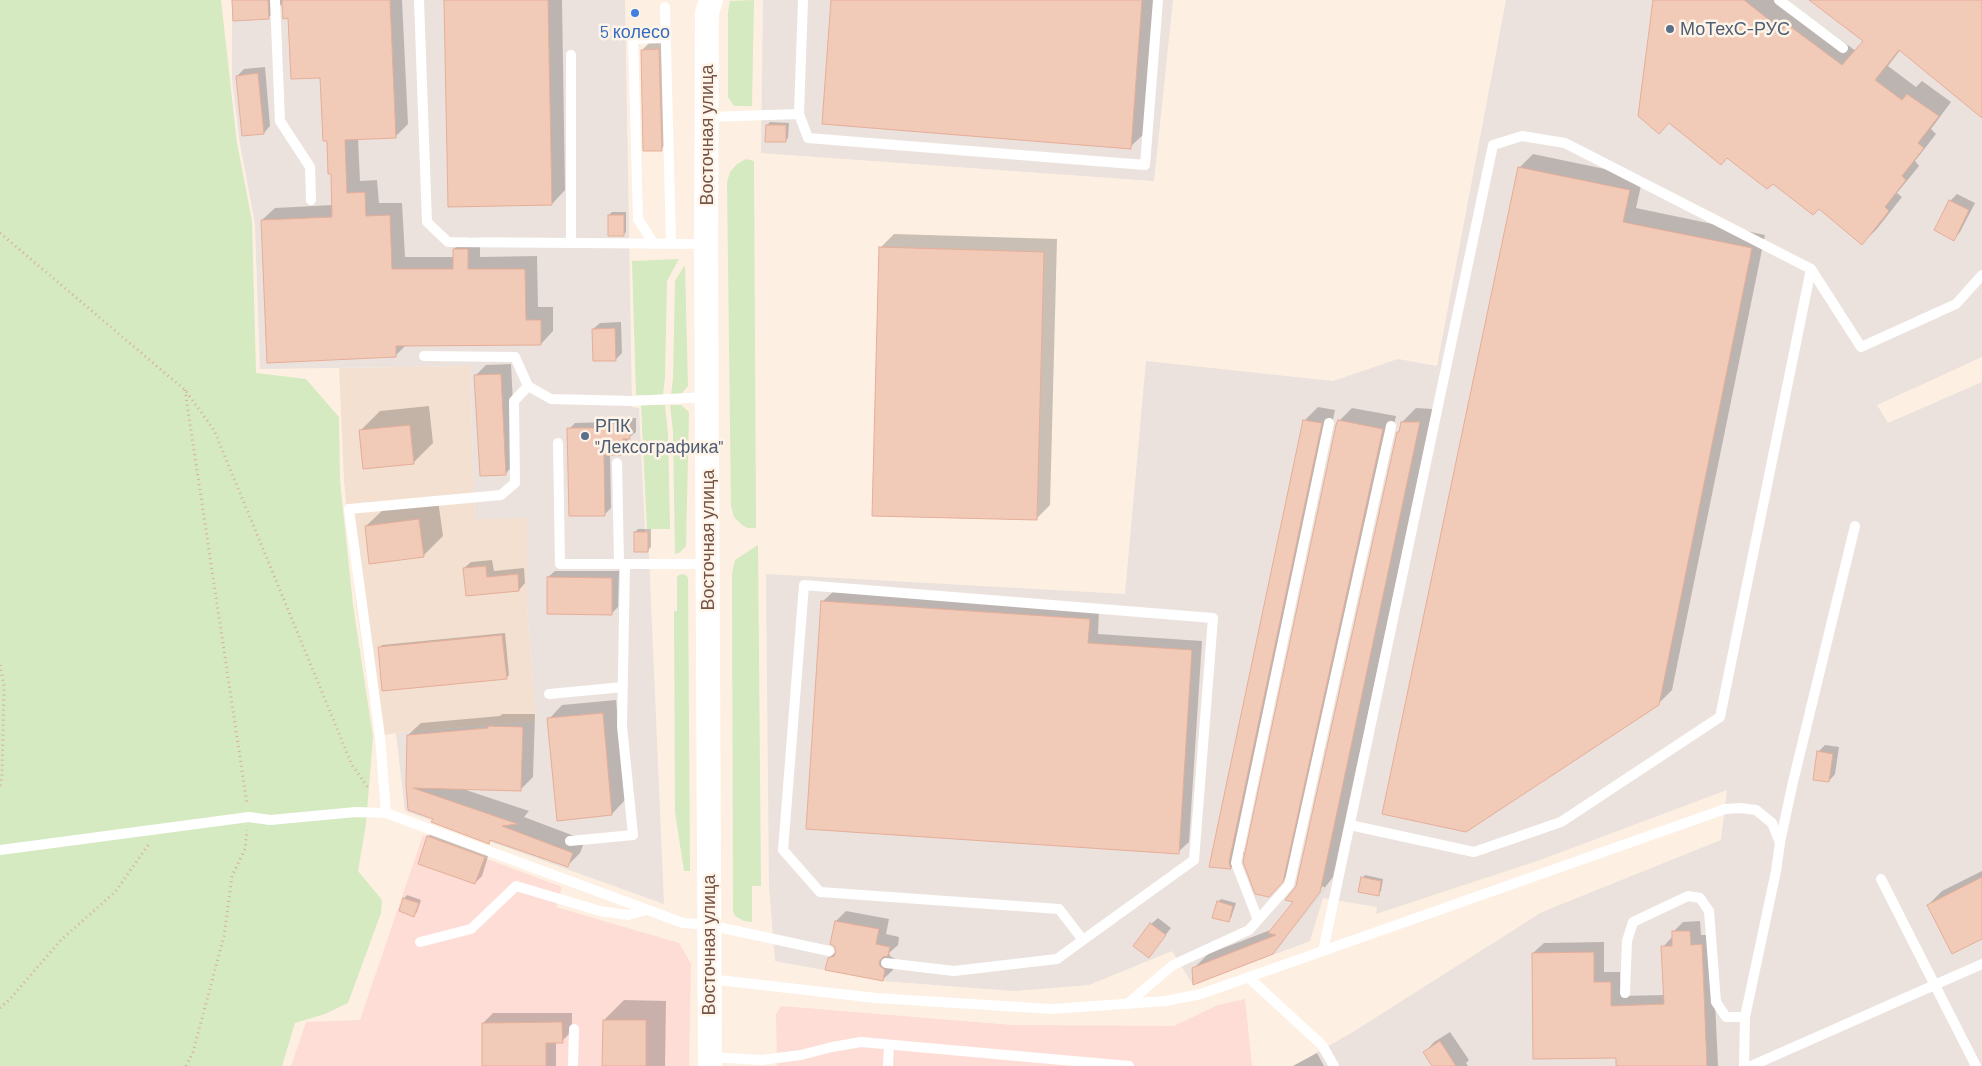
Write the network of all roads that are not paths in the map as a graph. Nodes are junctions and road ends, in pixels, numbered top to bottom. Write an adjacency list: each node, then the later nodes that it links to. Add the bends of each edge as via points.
1 (275, 0): 13 (lane, via 280,121 310,167)
2 (419, 0): 14 (lane, via 426,222 448,242)
3 (803, 0): 11 (lane)
4 (1158, 0): 11 (lane, via 1145,166 808,138)
5 (1779, 0): 9 (lane)
6 (707, 4): 12 (street, Восточная улица)
7 (665, 7): 8 (lane)
8 (666, 38): 15 (lane, via 633,39 638,219); 16 (lane)
9 (1843, 48)
10 (571, 55): 14 (lane)
11 (799, 114): 12 (lane)
12 (708, 117): 17 (street, Восточная улица)
13 (311, 200)
14 (571, 243): 15 (lane)
15 (654, 244): 16 (lane)
16 (671, 244): 17 (lane)
17 (706, 244): 22 (street, Восточная улица)
18 (1811, 269): 19 (lane, via 1861,348 1956,304); 33 (lane, via 1720,717 1560,822 1474,852); 33 (lane, via 1565,143 1522,136 1493,145)
19 (1982, 274)
20 (424, 356): 21 (lane, via 515,357)
21 (528, 386): 22 (lane, via 551,399 632,401); 32 (lane, via 514,401 515,483 501,495 349,509 380,737)
22 (708, 397): 29 (street, Восточная улица)
23 (1329, 423): 39 (lane, via 1236,863)
24 (1391, 426): 39 (lane, via 1289,885)
25 (558, 443): 28 (lane, via 560,564)
26 (617, 463): 28 (lane)
27 (1855, 526): 35 (lane)
28 (622, 564): 29 (lane); 30 (lane)
29 (708, 564): 40 (street, Восточная улица)
30 (623, 687): 31 (lane); 34 (lane, via 622,726 633,835)
31 (549, 694)
32 (386, 812): 36 (lane, via 270,820 249,818); 38 (lane)
33 (1350, 825): 44 (lane)
34 (570, 841)
35 (1780, 843): 44 (lane, via 1772,823 1756,810 1725,809); 52 (lane)
36 (0, 850)
37 (1881, 879): 49 (lane)
38 (646, 910): 40 (lane, via 683,923); 42 (lane, via 628,915 600,911 516,886 471,929)
39 (1258, 920): 51 (lane, via 1249,930 1174,965)
40 (709, 926): 43 (lane); 48 (street, Восточная улица)
41 (1083, 940): 41 (lane, via 1059,909 820,892 783,850 804,585 1213,618 1194,860); 45 (lane, via 1057,959 954,971)
42 (420, 942)
43 (829, 951)
44 (1323, 951): 47 (lane)
45 (886, 963)
46 (1982, 964): 49 (lane)
47 (1248, 977): 51 (lane, via 1201,994); 59 (lane, via 1322,1045)
48 (709, 979): 51 (lane, via 876,998 985,1005 1052,1009); 55 (street, Восточная улица)
49 (1935, 985): 61 (lane); 62 (lane)
50 (1625, 993): 52 (lane, via 1627,941 1633,922 1688,896 1700,898 1709,911 1716,1002 1726,1017)
51 (1127, 1004)
52 (1745, 1017): 60 (lane)
53 (574, 1029): 56 (lane)
54 (889, 1045): 55 (lane, via 861,1042 801,1055); 57 (lane); 58 (lane)
55 (710, 1062)
56 (574, 1066)
57 (888, 1066)
58 (1129, 1066)
59 (1334, 1066)
60 (1744, 1066)
61 (1751, 1066)
62 (1976, 1066)

